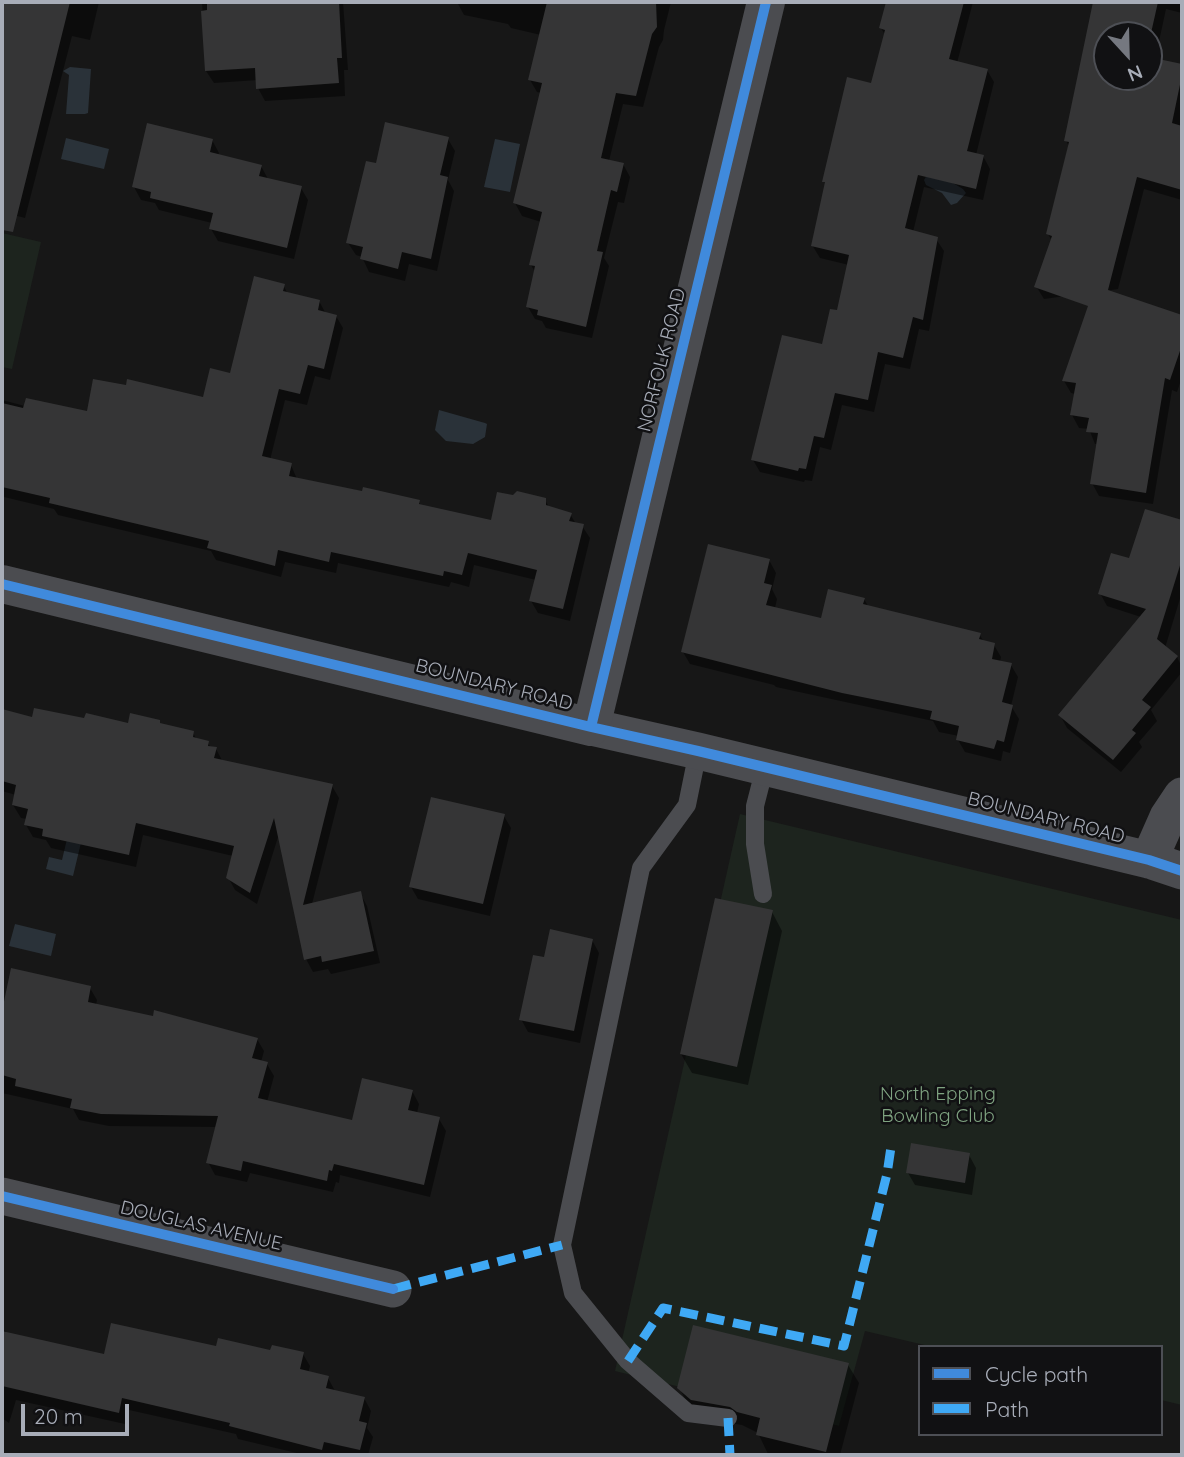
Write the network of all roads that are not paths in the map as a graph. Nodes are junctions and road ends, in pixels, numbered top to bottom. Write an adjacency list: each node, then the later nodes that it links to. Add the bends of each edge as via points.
1 (766, 2): 3 (street, NORFOLK ROAD)
2 (2, 584): 3 (street, BOUNDARY ROAD)
3 (592, 727): 4 (street, BOUNDARY ROAD)
4 (698, 751): 5 (street, BOUNDARY ROAD); 11 (lane, via 687,804 641,868 562,1245 573,1293 628,1362 688,1413)
5 (765, 767): 7 (street, BOUNDARY ROAD); 8 (lane, via 755,806)
6 (1182, 796): 7 (street, via 1168,817)
7 (1165, 865)
8 (763, 894)
9 (2, 1196): 10 (street, DOUGLAS AVENUE)
10 (393, 1289)
11 (728, 1418)

